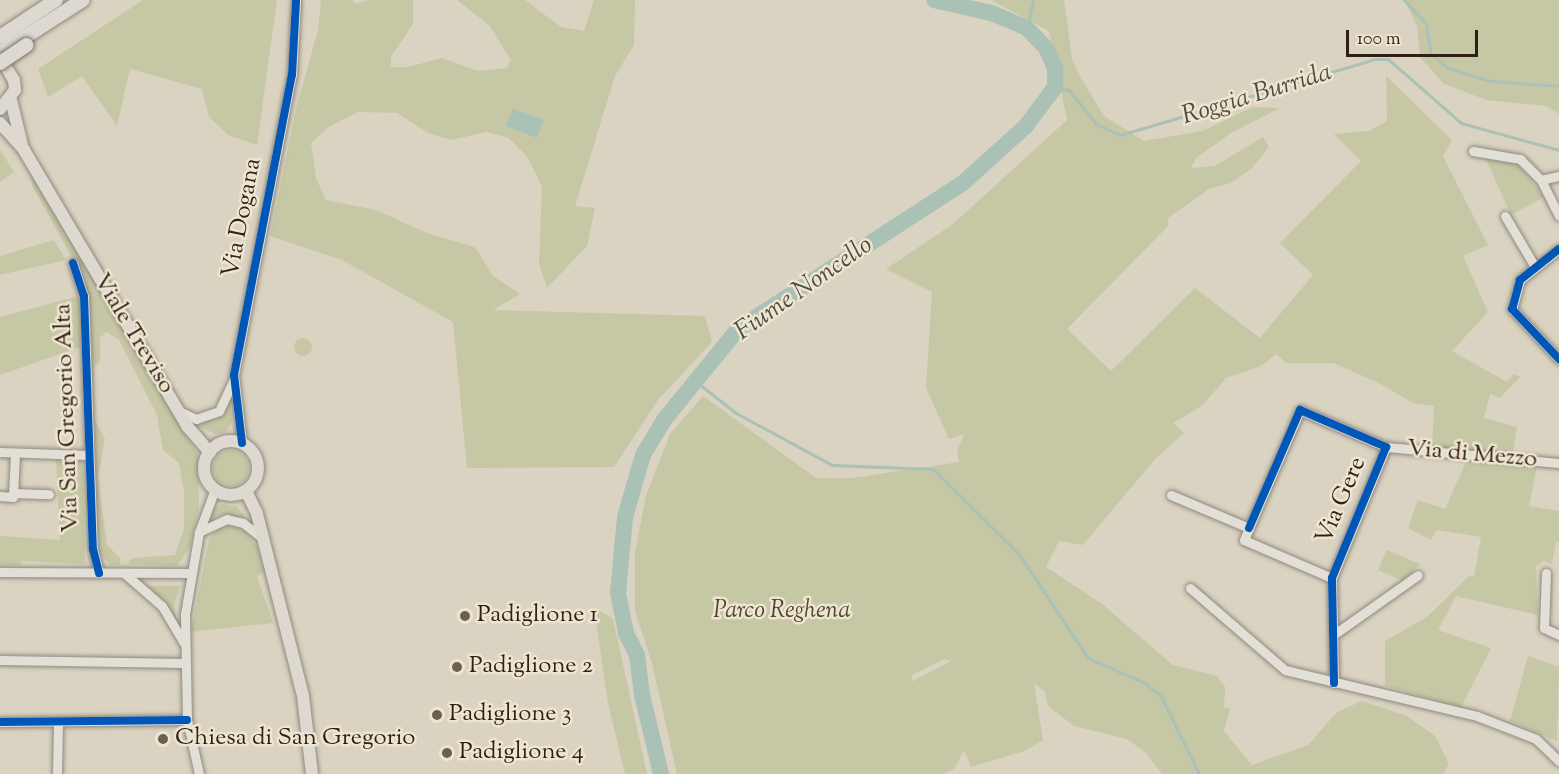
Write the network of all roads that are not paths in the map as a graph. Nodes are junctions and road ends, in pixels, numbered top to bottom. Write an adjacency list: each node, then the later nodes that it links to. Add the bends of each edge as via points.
1 (48, 0): 5 (highway)
2 (56, 0): 5 (highway)
3 (83, 0): 5 (highway)
4 (296, 0): 22 (street, Via Dogana, via 292,75)
5 (16, 32): 6 (highway); 7 (highway); 8 (highway, bridge)
6 (0, 38)
7 (0, 55): 9 (main road, Viale Treviso, via 14,80)
8 (0, 63)
9 (11, 100): 10 (main road); 12 (main road, Viale Treviso)
10 (0, 110)
11 (0, 123): 12 (main road, Viale Treviso)
12 (24, 150): 23 (main road, Viale Treviso)
13 (1473, 151): 15 (street, via 1520,159)
14 (1559, 176): 15 (street)
15 (1541, 180): 17 (street)
16 (1505, 216): 20 (street)
17 (1559, 216)
18 (1559, 249): 20 (street)
19 (73, 263): 29 (street, Via San Gregorio Alta, via 84,296)
20 (1535, 267): 21 (street, via 1521,280 1512,309)
21 (1559, 359)
22 (234, 377): 23 (street, Via Dogana, via 219,411 196,419); 24 (street, Via Dogana)
23 (179, 411): 27 (main road, Viale Treviso)
24 (242, 443): 27 (main road, via 225,442); 32 (main road, via 258,462 256,478)
25 (1386, 447): 30 (street, Via di Mezzo); 37 (street, Via Gere, via 1300,410); 46 (street, Via Gere)
26 (0, 452): 28 (street, Via San Gregorio Alta)
27 (210, 452): 31 (main road, via 206,475)
28 (15, 453): 29 (street, Via San Gregorio Alta); 33 (street)
29 (88, 455): 41 (street, Via San Gregorio Alta, via 93,549)
30 (1559, 463)
31 (215, 489): 32 (main road, via 230,495); 38 (street)
32 (246, 491): 39 (main road)
33 (13, 493): 34 (street); 36 (street)
34 (49, 494)
35 (1171, 495): 37 (street)
36 (0, 496)
37 (1249, 528): 46 (street, Via Gere, via 1244,540)
38 (199, 532): 39 (street, via 227,519 243,523); 43 (street)
39 (262, 538): 60 (main road, via 303,696)
40 (0, 572): 41 (street)
41 (99, 573): 42 (street)
42 (124, 573): 43 (street); 50 (street, via 162,606)
43 (192, 573): 50 (street)
44 (1546, 573): 49 (street, via 1544,628)
45 (1418, 575): 48 (street)
46 (1332, 578): 48 (street, Via Gere)
47 (1190, 588): 53 (street, via 1285,670)
48 (1336, 633): 53 (street, Via Gere)
49 (1559, 635)
50 (184, 643): 52 (street)
51 (0, 660): 52 (street)
52 (185, 663): 54 (street)
53 (1334, 683): 57 (street, via 1477,716 1536,739)
54 (187, 720): 56 (street); 59 (street)
55 (0, 722): 56 (street)
56 (58, 723): 58 (street)
57 (1559, 761)
58 (57, 774)
59 (200, 774)
60 (312, 774)

